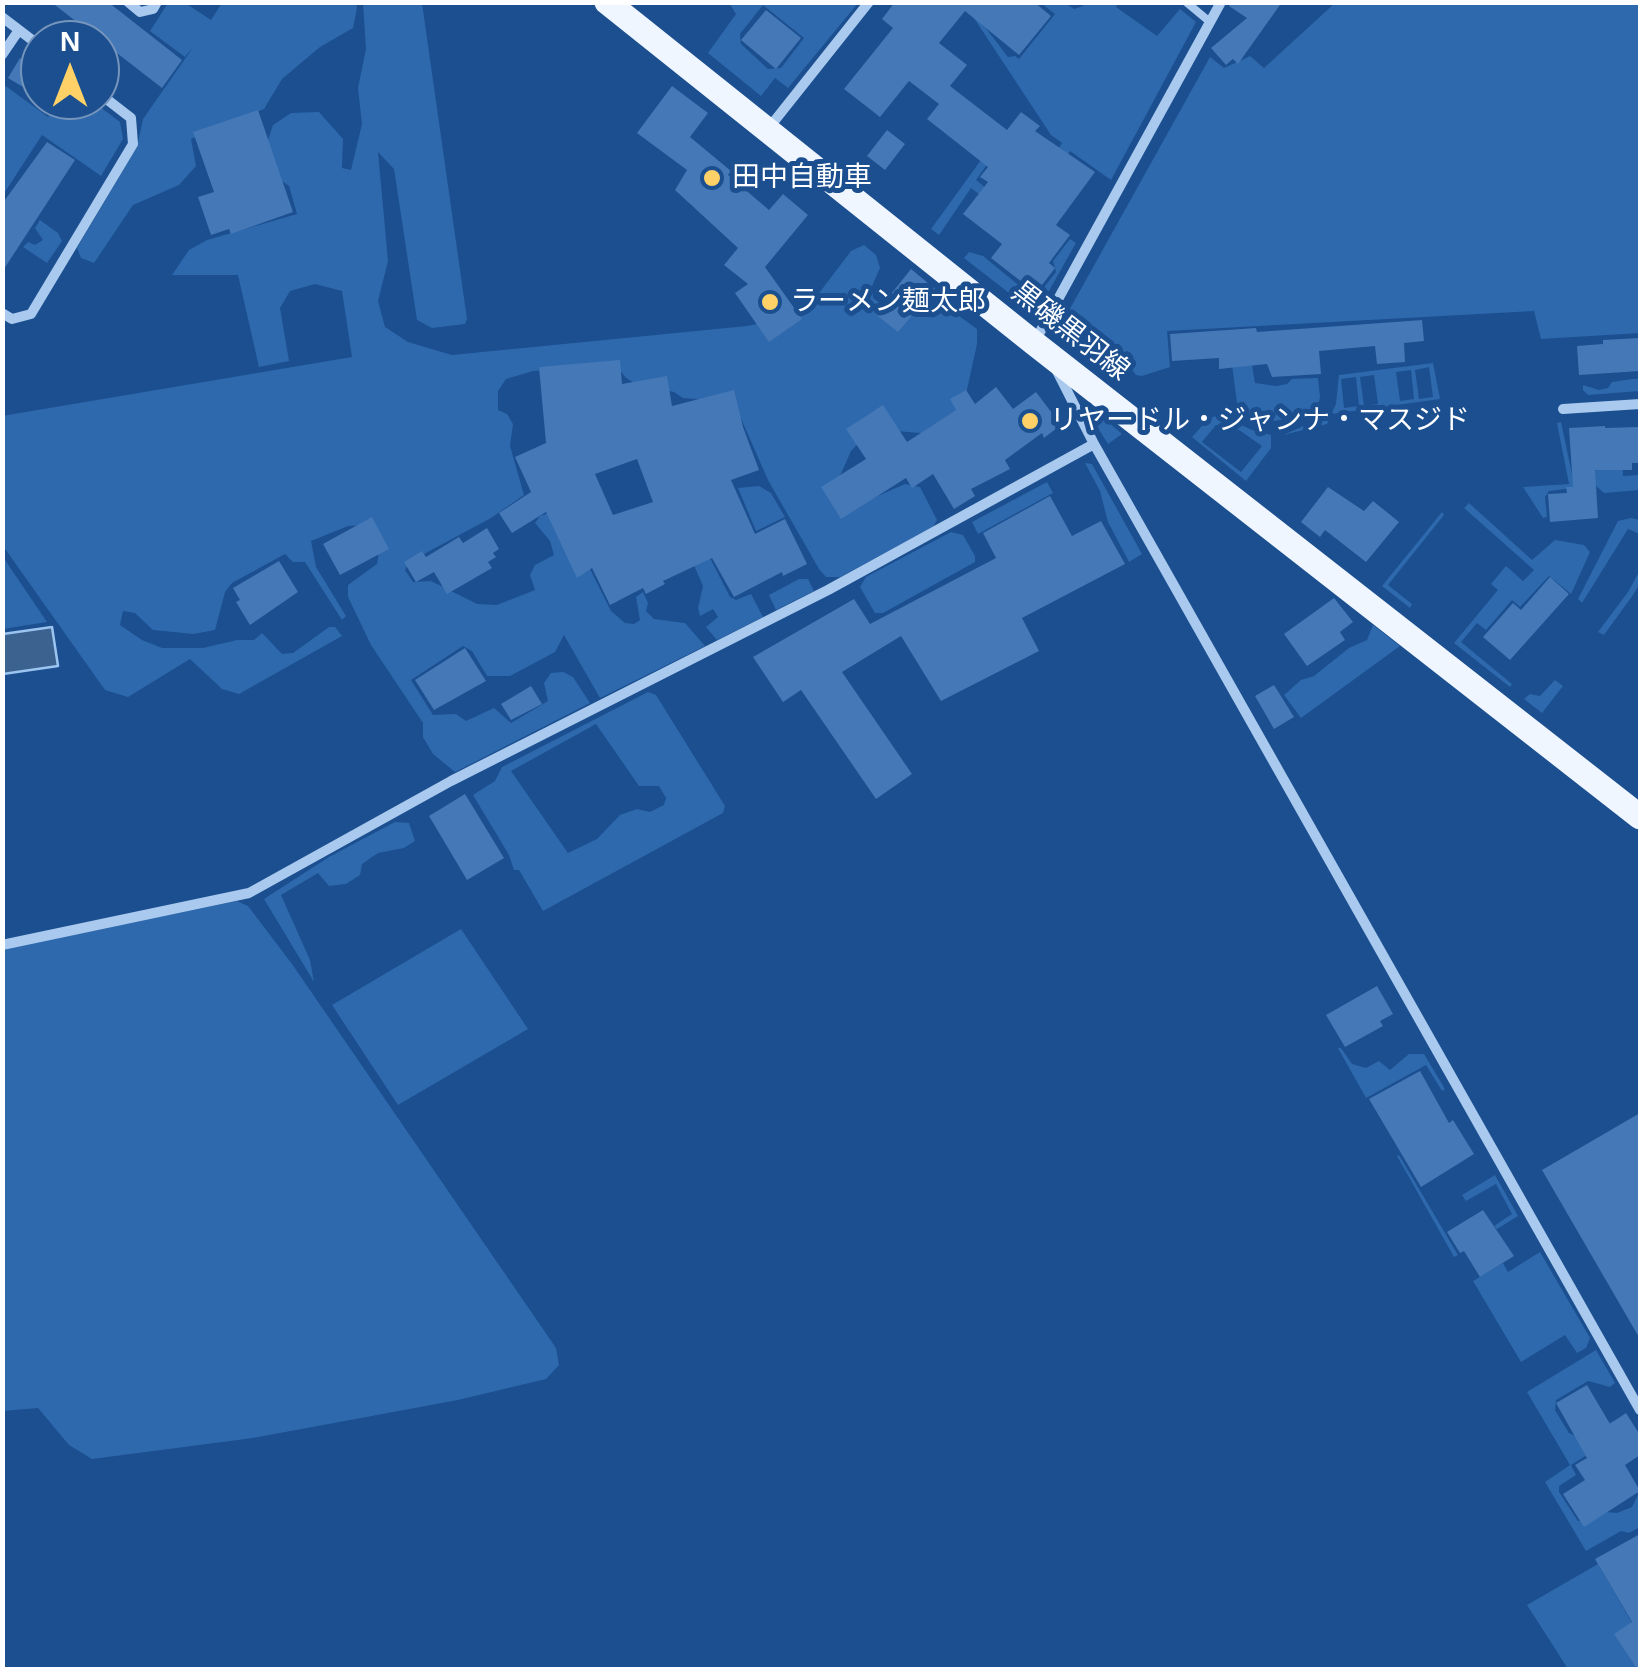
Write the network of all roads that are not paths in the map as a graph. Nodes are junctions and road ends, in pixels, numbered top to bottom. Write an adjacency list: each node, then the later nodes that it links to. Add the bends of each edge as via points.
1 (128, 2): 2 (street, via 140,12)
2 (157, 2)
3 (869, 2): 12 (street)
4 (1186, 2): 8 (lane)
5 (1221, 2): 8 (street)
6 (625, 8): 12 (main road, 黒磯黒羽線)
7 (2, 16): 9 (street)
8 (1210, 22): 14 (street)
9 (19, 30): 10 (street)
10 (2, 55)
11 (120, 110): 13 (street, via 130,118 133,144 31,314 12,320)
12 (767, 130): 14 (main road, 黒磯黒羽線)
13 (2, 313)
14 (1041, 349): 17 (street); 18 (main road, 黒磯黒羽線)
15 (1640, 404): 16 (street)
16 (1563, 409)
17 (1094, 444): 19 (street, via 249,893); 20 (street)
18 (1640, 817)
19 (2, 945)
20 (1640, 1410)

